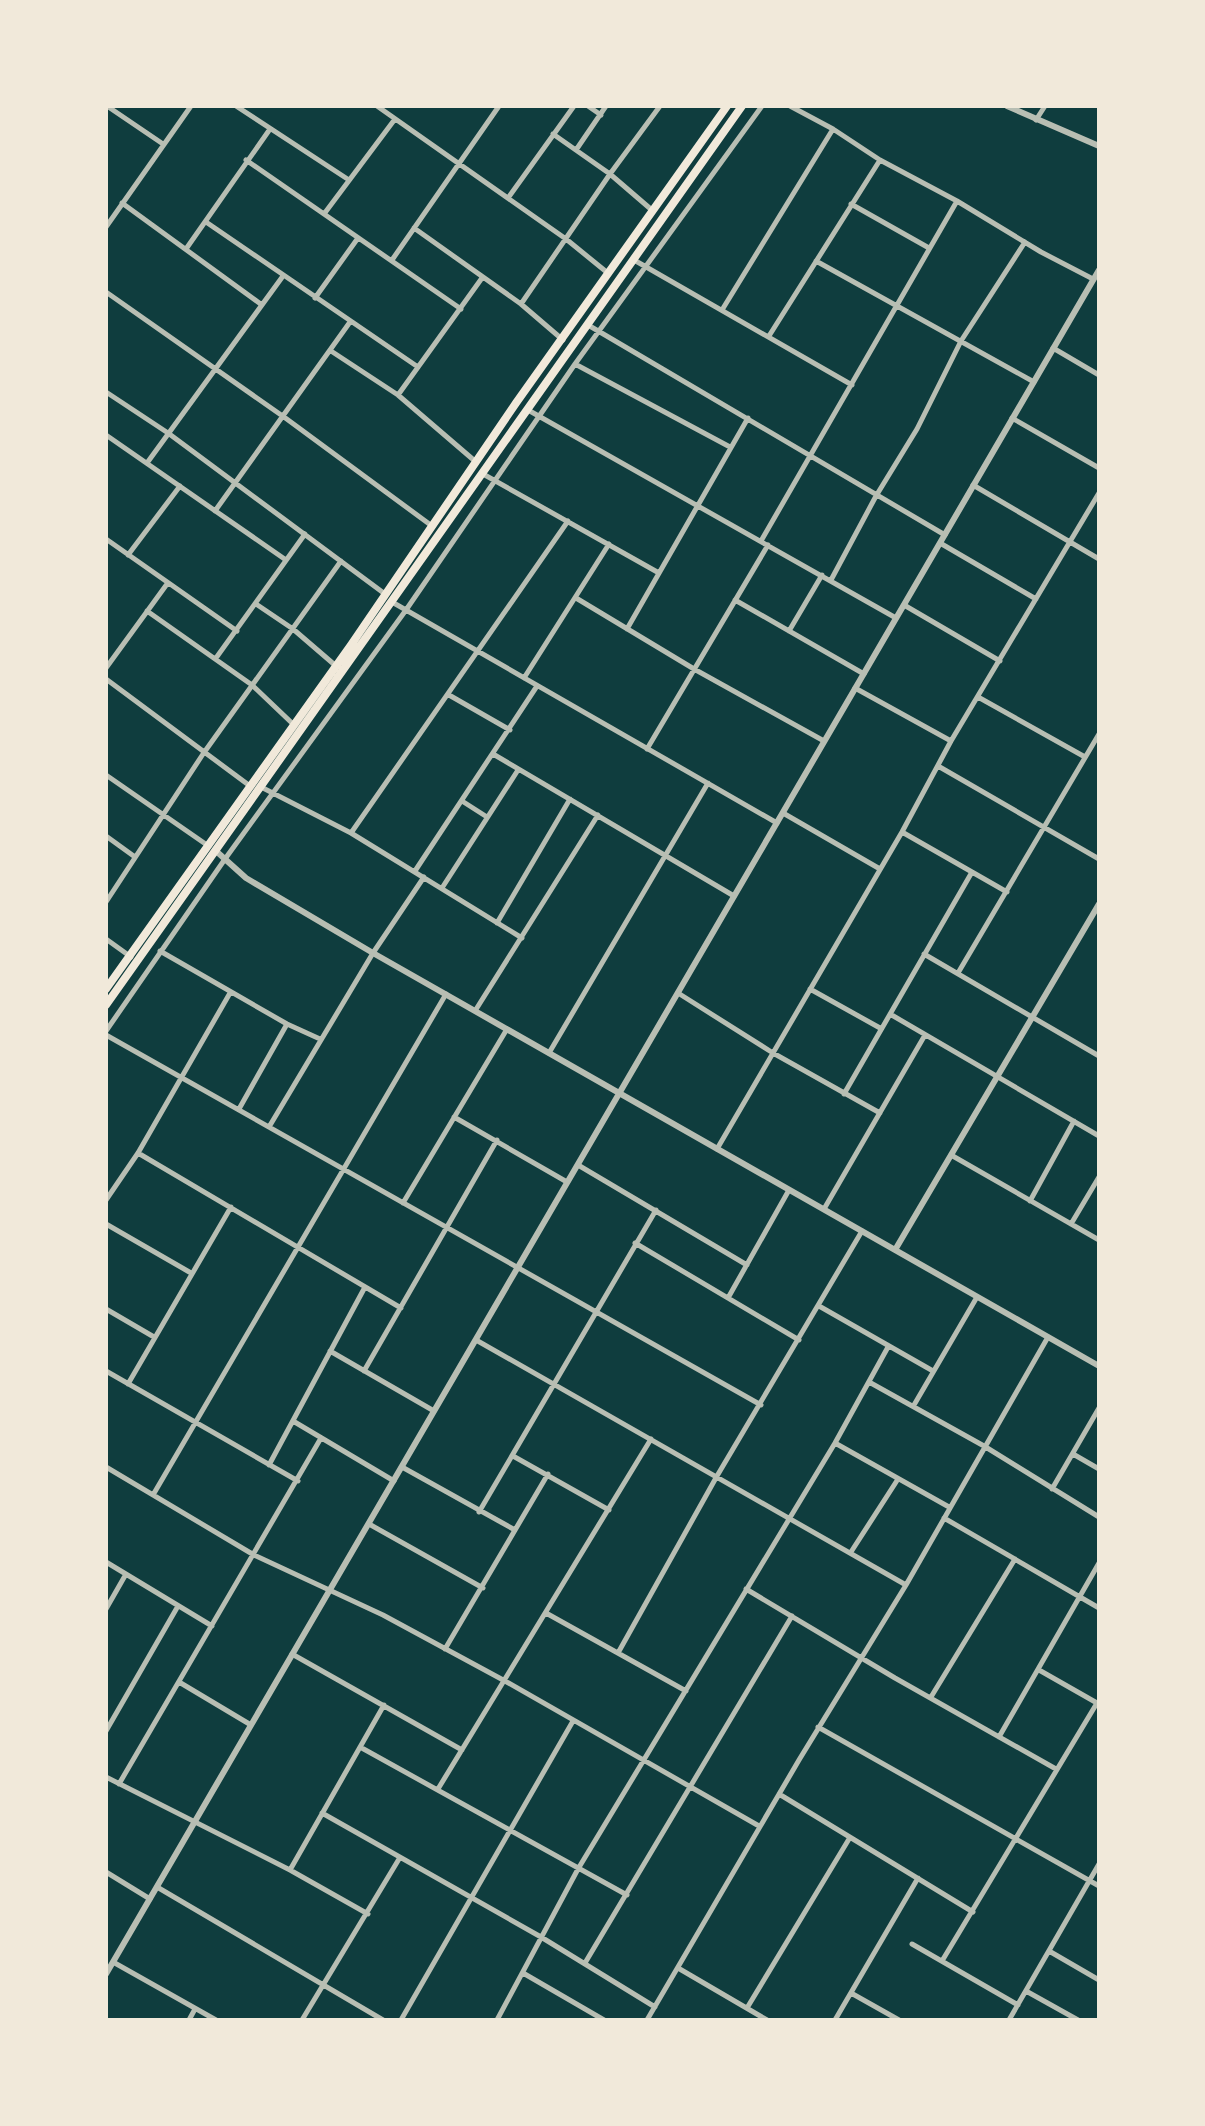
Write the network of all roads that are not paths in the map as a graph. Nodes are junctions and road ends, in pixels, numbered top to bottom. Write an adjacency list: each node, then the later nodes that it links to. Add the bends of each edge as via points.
1 (107, 106): 22 (street)
2 (191, 106): 22 (street)
3 (236, 106): 19 (street)
4 (377, 106): 17 (street)
5 (499, 106): 27 (street)
6 (574, 106): 21 (street)
7 (588, 106): 16 (street)
8 (606, 106): 16 (street)
9 (660, 106): 28 (street)
10 (727, 106): 34 (main road)
11 (742, 106): 45 (main road)
12 (762, 106): 47 (street)
13 (790, 106): 20 (street)
14 (1007, 106): 18 (street)
15 (1045, 106): 18 (street)
16 (601, 115): 24 (street)
17 (395, 119): 27 (street); 29 (street)
18 (1036, 120): 23 (street)
19 (270, 129): 25 (street); 29 (street)
20 (833, 129): 26 (street); 59 (street)
21 (553, 134): 24 (street); 30 (street)
22 (163, 144): 32 (street)
23 (1099, 146)
24 (576, 150): 28 (street)
25 (246, 160): 35 (street); 36 (street)
26 (880, 160): 31 (street); 33 (street)
27 (459, 163): 30 (street); 38 (street)
28 (610, 174): 34 (street); 40 (street)
29 (349, 180): 35 (street)
30 (508, 198): 40 (street)
31 (957, 201): 41 (street); 42 (street)
32 (122, 203): 37 (street); 43 (street)
33 (851, 204): 42 (street); 46 (street)
34 (653, 211): 49 (main road)
35 (324, 214): 39 (street)
36 (206, 222): 43 (street); 50 (street)
37 (106, 227)
38 (414, 228): 44 (street); 51 (street)
39 (358, 238): 44 (street); 54 (street)
40 (566, 239): 49 (street); 55 (street)
41 (1025, 242): 52 (street); 65 (street)
42 (929, 248): 57 (street)
43 (186, 249): 56 (street)
44 (392, 260): 58 (street)
45 (634, 260): 47 (street); 61 (main road)
46 (816, 261): 57 (street); 63 (street)
47 (645, 266): 59 (street); 62 (street)
48 (1099, 270): 52 (street)
49 (609, 274): 64 (main road)
50 (283, 276): 54 (street); 56 (street)
51 (482, 278): 55 (street); 58 (street)
52 (1093, 279): 66 (street)
53 (106, 292): 70 (street)
54 (315, 298): 60 (street)
55 (521, 304): 64 (street)
56 (262, 305): 70 (street)
57 (898, 305): 65 (street); 73 (street)
58 (461, 309): 69 (street)
59 (722, 310): 63 (street)
60 (350, 322): 67 (street); 69 (street)
61 (588, 325): 62 (street); 76 (main road)
62 (599, 332): 68 (street); 79 (street)
63 (769, 336): 73 (street)
64 (563, 340): 86 (main road)
65 (961, 341): 72 (street); 94 (street)
66 (1053, 348): 71 (street); 72 (street)
67 (331, 351): 75 (street); 77 (street)
68 (575, 364): 78 (street); 83 (street)
69 (418, 367): 75 (street)
70 (214, 369): 77 (street); 81 (street)
71 (1099, 375)
72 (1034, 382): 80 (street)
73 (852, 385): 84 (street)
74 (106, 392): 81 (street)
75 (398, 395): 86 (street)
76 (528, 410): 78 (street); 88 (main road)
77 (284, 417): 90 (street); 98 (street)
78 (540, 417): 89 (street); 95 (street)
79 (748, 418): 83 (street); 84 (street)
80 (1012, 418): 87 (street); 91 (street)
81 (168, 433): 85 (street); 90 (street)
82 (106, 435): 85 (street)
83 (730, 447): 95 (street)
84 (810, 457): 94 (street); 102 (street)
85 (147, 463): 92 (street)
86 (477, 463): 98 (main road)
87 (1099, 468)
88 (483, 474): 89 (street); 115 (main road)
89 (494, 482): 97 (street); 121 (street)
90 (236, 483): 96 (street); 99 (street)
91 (973, 485): 100 (street); 103 (street)
92 (180, 486): 96 (street); 107 (street)
93 (1099, 493): 103 (street)
94 (876, 496): 100 (street); 113 (street)
95 (699, 505): 102 (street); 111 (street)
96 (215, 511): 109 (street)
97 (568, 521): 105 (street); 128 (street)
98 (432, 526): 115 (main road)
99 (305, 534): 109 (street); 110 (street)
100 (945, 535): 104 (street)
101 (106, 539): 107 (street)
102 (761, 541): 106 (street)
103 (1069, 542): 108 (street); 117 (street)
104 (940, 543): 117 (street); 120 (street)
105 (609, 544): 111 (street); 116 (street)
106 (768, 545): 112 (street); 118 (street)
107 (128, 555): 114 (street)
108 (1099, 559)
109 (286, 560): 119 (street)
110 (341, 561): 115 (street); 124 (street)
111 (659, 573): 125 (street)
112 (822, 575): 113 (street); 127 (street)
113 (831, 580): 123 (street)
114 (167, 584): 122 (street); 126 (street)
115 (389, 598): 121 (street); 131 (main road); 156 (main road)
116 (576, 598): 125 (street); 135 (street)
117 (1036, 599): 130 (street)
118 (735, 600): 127 (street); 133 (street)
119 (256, 604): 124 (street); 126 (street)
120 (904, 605): 123 (street); 130 (street)
121 (406, 610): 128 (street); 157 (street)
122 (147, 611): 129 (street); 132 (street)
123 (896, 618): 134 (street)
124 (293, 629): 131 (street); 137 (street)
125 (627, 629): 133 (street)
126 (237, 631): 129 (street)
127 (789, 631): 134 (street)
128 (478, 652): 135 (street); 140 (street)
129 (216, 658): 137 (street)
130 (1000, 661): 141 (street)
131 (336, 666): 142 (main road)
132 (106, 668)
133 (694, 669): 145 (street); 147 (street)
134 (864, 674): 139 (street)
135 (524, 678): 138 (street)
136 (106, 679): 148 (street)
137 (252, 685): 142 (street); 148 (street)
138 (537, 686): 143 (street); 147 (street)
139 (855, 688): 145 (street); 146 (street)
140 (449, 695): 143 (street); 167 (street)
141 (978, 697): 146 (street); 150 (street)
142 (294, 725): 155 (main road)
143 (510, 730): 149 (street)
144 (1099, 734): 150 (street)
145 (824, 741): 160 (street)
146 (951, 741): 151 (street)
147 (647, 749): 154 (street)
148 (203, 754): 155 (street); 161 (street)
149 (493, 754): 152 (street); 159 (street)
150 (1085, 757): 165 (street)
151 (938, 766): 165 (street); 166 (street)
152 (518, 770): 158 (street); 163 (street)
153 (106, 775): 161 (street)
154 (708, 783): 164 (street); 170 (street)
155 (250, 786): 169 (main road)
156 (261, 787): 157 (street); 169 (main road)
157 (273, 793): 167 (street); 172 (street)
158 (570, 799): 162 (street); 183 (street)
159 (462, 801): 163 (street); 175 (street)
160 (783, 813): 164 (street); 174 (street)
161 (163, 815): 169 (street); 171 (street)
162 (598, 815): 170 (street); 184 (street)
163 (487, 817): 178 (street)
164 (777, 823): 180 (street)
165 (1044, 826): 173 (street); 179 (street)
166 (902, 832): 174 (street); 176 (street)
167 (351, 833): 175 (street)
168 (106, 836): 171 (street)
169 (212, 848): 172 (street); 189 (main road)
170 (665, 856): 180 (street); 206 (street)
171 (135, 857): 181 (street)
172 (225, 859): 186 (street); 187 (street, via 246,878)
173 (1099, 859)
174 (880, 869): 192 (street)
175 (415, 871): 177 (street)
176 (972, 872): 179 (street); 188 (street)
177 (424, 877): 178 (street); 187 (street)
178 (442, 888): 183 (street)
179 (1007, 892): 190 (street)
180 (734, 896): 194 (street)
181 (106, 902)
182 (1099, 904): 199 (street)
183 (497, 923): 184 (street)
184 (522, 938): 197 (street)
185 (106, 939): 189 (street)
186 (160, 951): 193 (street); 203 (street)
187 (373, 953): 195 (street); 205 (street)
188 (924, 954): 190 (street); 198 (street)
189 (134, 959): 191 (main road); 196 (main road)
190 (958, 973): 199 (street)
191 (106, 989)
192 (810, 989): 201 (street); 207 (street)
193 (230, 993): 200 (street); 209 (street)
194 (678, 993): 207 (street); 211 (street)
195 (446, 994): 197 (street); 224 (street)
196 (106, 1005)
197 (475, 1011): 202 (street)
198 (890, 1014): 201 (street); 204 (street)
199 (1032, 1015): 208 (street); 210 (street)
200 (287, 1024): 205 (street); 213 (street)
201 (880, 1028): 212 (street)
202 (507, 1029): 206 (street); 215 (street)
203 (106, 1033): 209 (street)
204 (925, 1035): 210 (street); 214 (street)
205 (320, 1039): 217 (street)
206 (549, 1053): 211 (street)
207 (773, 1053): 212 (street); 220 (street)
208 (1099, 1056)
209 (181, 1077): 213 (street); 221 (street)
210 (997, 1077): 216 (street); 222 (street)
211 (619, 1093): 220 (street); 223 (street)
212 (844, 1094): 214 (street)
213 (239, 1109): 217 (street)
214 (880, 1113): 232 (street)
215 (454, 1117): 219 (street); 230 (street)
216 (1074, 1121): 218 (street); 229 (street)
217 (269, 1127): 224 (street)
218 (1099, 1136)
219 (497, 1140): 226 (street); 236 (street)
220 (717, 1149): 227 (street)
221 (138, 1153): 228 (street); 231 (street)
222 (951, 1155): 229 (street); 241 (street)
223 (578, 1165): 226 (street); 233 (street)
224 (344, 1168): 230 (street); 240 (street)
225 (1099, 1177): 235 (street)
226 (567, 1182): 243 (street)
227 (789, 1190): 232 (street); 242 (street)
228 (106, 1200)
229 (1030, 1201): 235 (street)
230 (403, 1203): 236 (street)
231 (231, 1207): 240 (street); 244 (street)
232 (824, 1209): 237 (street)
233 (656, 1210): 239 (street); 242 (street)
234 (106, 1224): 244 (street)
235 (1071, 1224): 238 (street)
236 (445, 1228): 243 (street); 249 (street)
237 (862, 1231): 241 (street); 248 (street)
238 (1099, 1240)
239 (635, 1243): 247 (street); 251 (street)
240 (298, 1248): 245 (street); 270 (street)
241 (895, 1250): 246 (street)
242 (747, 1265): 247 (street)
243 (517, 1268): 251 (street); 254 (street)
244 (191, 1273): 252 (street)
245 (365, 1287): 249 (street); 257 (street)
246 (977, 1297): 253 (street); 261 (street)
247 (728, 1298): 255 (street)
248 (819, 1306): 255 (street); 256 (street)
249 (401, 1308): 260 (street)
250 (106, 1309): 252 (street)
251 (595, 1313): 264 (street); 265 (street)
252 (154, 1337): 263 (street)
253 (1048, 1337): 258 (street); 274 (street)
254 (476, 1340): 264 (street); 268 (street)
255 (799, 1340): 265 (street)
256 (888, 1347): 261 (street); 262 (street)
257 (330, 1351): 260 (street); 269 (street)
258 (1099, 1366)
259 (106, 1371): 263 (street)
260 (364, 1371): 268 (street)
261 (933, 1371): 266 (street)
262 (869, 1382): 266 (street); 273 (street)
263 (128, 1384): 270 (street)
264 (555, 1384): 272 (street); 276 (street)
265 (761, 1405): 282 (street)
266 (914, 1405): 274 (street)
267 (1099, 1408): 275 (street)
268 (434, 1411): 279 (street)
269 (293, 1421): 271 (street); 277 (street)
270 (196, 1423): 277 (street); 287 (street)
271 (321, 1438): 284 (street); 285 (street)
272 (651, 1439): 282 (street); 289 (street)
273 (835, 1443): 283 (street); 292 (street)
274 (984, 1446): 286 (street); 288 (street)
275 (1073, 1454): 280 (street); 286 (street)
276 (513, 1456): 281 (street); 290 (street)
277 (269, 1465): 284 (street)
278 (106, 1467): 287 (street)
279 (402, 1467): 285 (street); 290 (street)
280 (1099, 1469)
281 (548, 1474): 289 (street); 295 (street)
282 (717, 1476): 292 (street); 314 (street)
283 (898, 1479): 288 (street); 296 (street)
284 (298, 1481): 297 (street)
285 (394, 1481): 294 (street)
286 (1052, 1489): 291 (street)
287 (153, 1495): 297 (street)
288 (949, 1507): 293 (street)
289 (609, 1510): 310 (street)
290 (479, 1512): 295 (street)
291 (1099, 1517)
292 (790, 1518): 296 (street); 304 (street)
293 (944, 1518): 298 (street); 302 (street)
294 (369, 1524): 303 (street); 305 (street)
295 (515, 1530): 303 (street)
296 (851, 1552): 302 (street)
297 (254, 1555): 305 (street); 312 (street)
298 (1015, 1559): 306 (street); 321 (street)
299 (106, 1562): 301 (street)
300 (1099, 1563): 306 (street)
301 (126, 1574): 307 (street); 309 (street)
302 (906, 1585): 316 (street)
303 (483, 1588): 313 (street)
304 (746, 1589): 311 (street); 320 (street)
305 (329, 1592): 313 (street); 315 (street)
306 (1080, 1597): 308 (street); 317 (street)
307 (178, 1606): 312 (street); 326 (street)
308 (1099, 1608)
309 (106, 1609)
310 (546, 1613): 314 (street); 318 (street)
311 (792, 1616): 316 (street); 334 (street)
312 (212, 1626): 319 (street)
313 (445, 1650): 318 (street)
314 (618, 1653): 320 (street)
315 (292, 1654): 322 (street); 324 (street)
316 (862, 1658): 321 (street); 325 (street)
317 (1039, 1670): 327 (street); 331 (street, via 1097,1703)
318 (505, 1681): 323 (street); 329 (street)
319 (179, 1682): 324 (street); 333 (street)
320 (686, 1691): 330 (street)
321 (931, 1697): 327 (street)
322 (384, 1705): 328 (street); 329 (street)
323 (573, 1721): 330 (street); 340 (street)
324 (251, 1725): 338 (street)
325 (818, 1727): 336 (street); 342 (street)
326 (106, 1731)
327 (999, 1737): 331 (street)
328 (360, 1747): 335 (street); 337 (street)
329 (462, 1750): 335 (street)
330 (645, 1761): 334 (street); 345 (street)
331 (1056, 1769): 342 (street)
332 (106, 1777): 333 (street)
333 (119, 1784): 338 (street)
334 (692, 1788): 339 (street); 352 (street)
335 (438, 1789): 340 (street)
336 (779, 1794): 339 (street); 341 (street)
337 (322, 1813): 343 (street); 346 (street)
338 (195, 1822): 346 (street); 351 (street)
339 (759, 1826): 363 (street)
340 (509, 1832): 345 (street); 353 (street)
341 (849, 1839): 348 (street); 371 (street)
342 (1015, 1840): 349 (street); 355 (street)
343 (399, 1859): 353 (street); 356 (street)
344 (1099, 1864): 349 (street)
345 (578, 1869): 352 (street); 357 (street)
346 (290, 1870): 356 (street)
347 (106, 1872): 354 (street)
348 (918, 1878): 355 (street); 368 (street)
349 (1090, 1881): 350 (street); 359 (street)
350 (1099, 1886)
351 (157, 1887): 354 (street); 366 (street)
352 (627, 1895): 361 (street)
353 (471, 1898): 357 (street); 377 (street)
354 (150, 1899): 362 (street)
355 (973, 1912): 360 (street)
356 (368, 1914): 366 (street)
357 (541, 1937): 361 (street); 364 (street)
358 (912, 1944): 360 (street)
359 (1049, 1951): 365 (street); 367 (street)
360 (942, 1961): 369 (street)
361 (585, 1963): 370 (street)
362 (109, 1967): 372 (street)
363 (678, 1968): 370 (street); 371 (street)
364 (523, 1973): 378 (street); 379 (street)
365 (1099, 1980)
366 (323, 1983): 375 (street); 376 (street)
367 (1026, 1990): 369 (street); 385 (street)
368 (851, 1993): 382 (street); 383 (street)
369 (1018, 2005): 384 (street)
370 (655, 2007): 380 (street)
371 (747, 2008): 381 (street)
372 (195, 2009): 373 (street); 374 (street)
373 (189, 2020)
374 (216, 2020)
375 (302, 2020)
376 (383, 2020)
377 (401, 2020)
378 (497, 2020)
379 (604, 2020)
380 (647, 2020)
381 (767, 2020)
382 (835, 2020)
383 (899, 2020)
384 (1009, 2020)
385 (1078, 2020)

